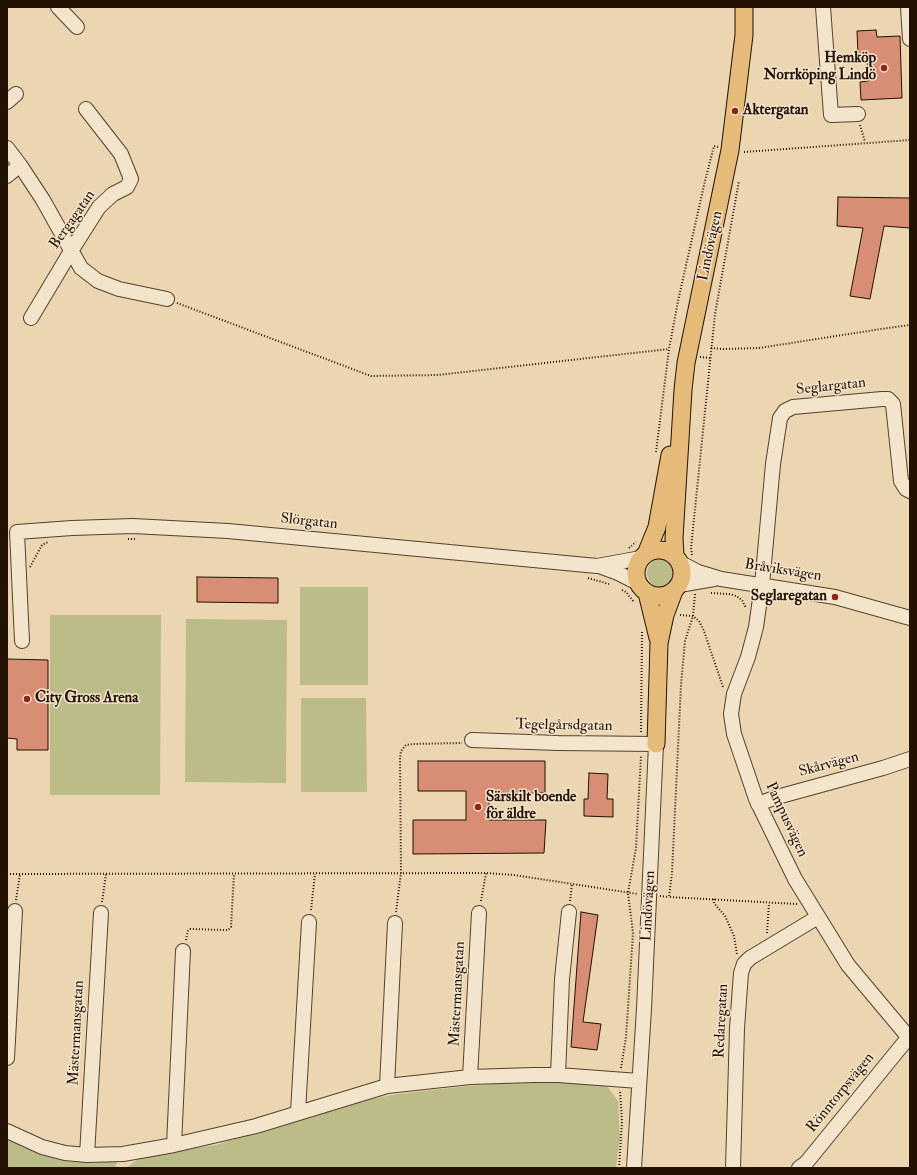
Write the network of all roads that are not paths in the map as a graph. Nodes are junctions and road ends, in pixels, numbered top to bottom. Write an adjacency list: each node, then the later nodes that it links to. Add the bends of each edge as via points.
1 (58, 7): 6 (street)
2 (734, 7): 8 (main road, Lindövägen)
3 (744, 7): 8 (main road, Lindövägen, via 744,34)
4 (823, 7): 10 (street, via 831,115)
5 (908, 7): 7 (street)
6 (77, 27)
7 (910, 39)
8 (736, 101): 17 (main road, Lindövägen, via 727,163 686,362)
9 (86, 109): 14 (street, Bergagatan, via 121,154 131,179 127,187 113,194 99,207)
10 (858, 114)
11 (7, 148): 12 (street)
12 (20, 165): 13 (street); 14 (street)
13 (7, 176)
14 (71, 251): 15 (street, via 81,268 98,281 119,289); 16 (street, Bergagatan)
15 (167, 299)
16 (31, 318)
17 (683, 390): 20 (main road, Lindövägen, via 656,527); 21 (main road, Lindövägen, via 674,538)
18 (910, 491): 25 (street, Seglargatan, via 901,482 893,404 888,399 793,407 785,411 780,418 773,464)
19 (12, 532): 22 (street, Slörgatan, via 134,526 228,531); 23 (street, Slörgatan)
20 (644, 556): 21 (main road, via 661,550); 22 (street, Slörgatan); 26 (main road, via 636,570)
21 (677, 559): 24 (street); 27 (main road, via 682,570 682,578)
22 (597, 566): 26 (street, Slörgatan, via 618,573)
23 (15, 572): 29 (street, Slörgatan)
24 (697, 577): 25 (street, Bråviksvägen); 27 (street, Bråviksvägen)
25 (762, 585): 28 (street, Bråviksvägen, via 835,597); 34 (street, Pampusvägen, via 756,627 734,694 731,714 740,756)
26 (642, 588): 27 (main road, via 653,596 667,595); 30 (main road, Lindövägen)
27 (676, 588): 30 (main road, Lindövägen, via 665,615)
28 (910, 618)
29 (22, 641)
30 (659, 644): 32 (main road, Lindövägen)
31 (472, 740): 32 (street, Tegelgårsdgatan)
32 (656, 744): 47 (street, Lindövägen)
33 (910, 759): 34 (street, Skårvägen)
34 (758, 804): 39 (street, Pampusvägen, via 795,879)
35 (15, 911): 44 (street)
36 (569, 912): 45 (street, via 562,979)
37 (101, 913): 52 (street, Mästermansgatan)
38 (479, 913): 46 (street, Mästermansgatan)
39 (818, 917): 43 (street, Pampusvägen, via 848,965); 54 (street, Redaregatan, via 744,964 741,973 738,1028)
40 (309, 922): 49 (street)
41 (395, 923): 48 (street)
42 (183, 951): 51 (street)
43 (909, 1039): 55 (street, Rönntorpsvägen, via 806,1163)
44 (7, 1058)
45 (558, 1075): 46 (street); 47 (street)
46 (470, 1077): 48 (street)
47 (639, 1081): 53 (street, Lindövägen)
48 (387, 1086): 49 (street)
49 (298, 1112): 51 (street, via 256,1126)
50 (7, 1131): 52 (street, via 42,1147)
51 (174, 1145): 52 (street, via 123,1154)
52 (87, 1155)
53 (634, 1168)
54 (733, 1168)
55 (799, 1168)

